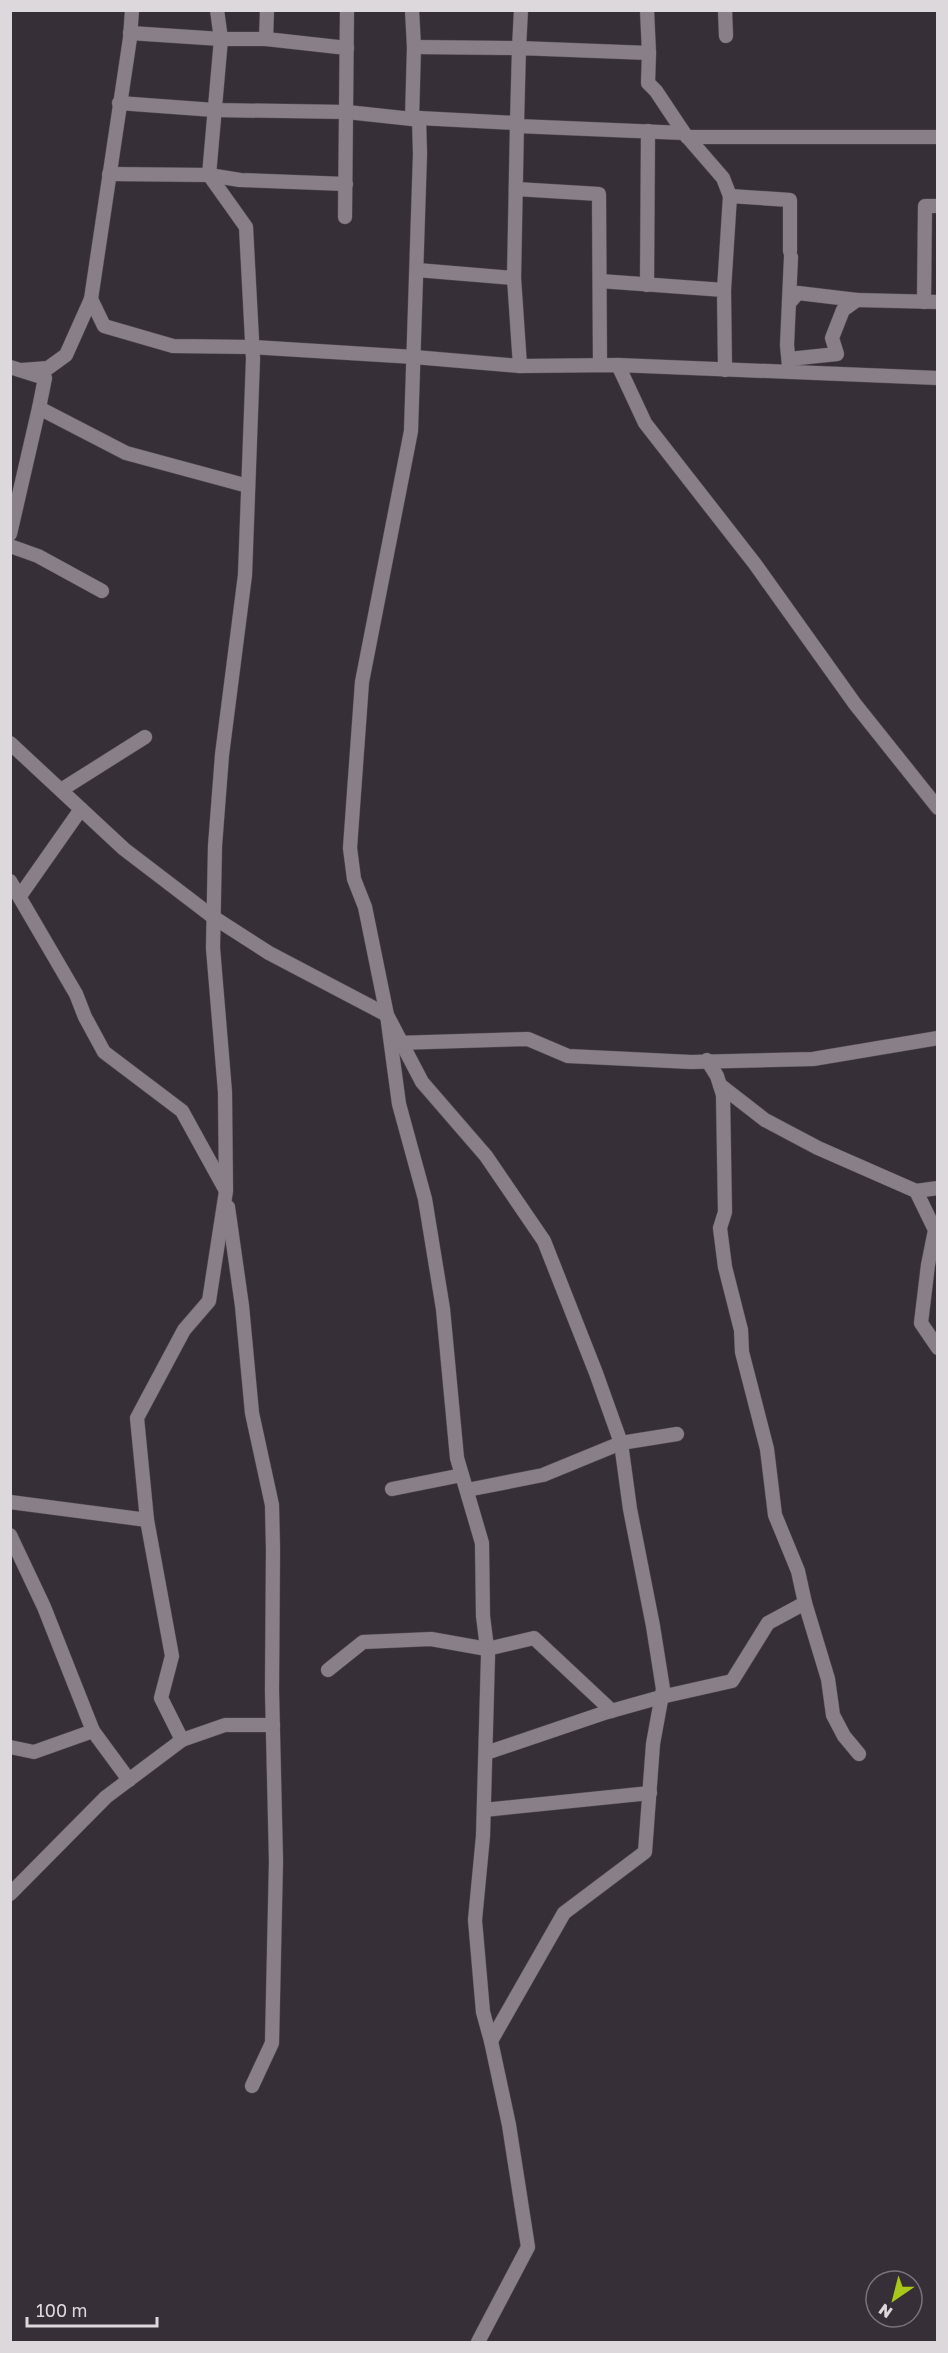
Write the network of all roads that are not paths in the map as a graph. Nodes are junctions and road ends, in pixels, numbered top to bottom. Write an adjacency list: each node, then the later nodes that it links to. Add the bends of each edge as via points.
1 (132, 10): 9 (street)
2 (217, 10): 11 (street)
3 (267, 10): 12 (street)
4 (347, 10): 14 (street)
5 (412, 10): 13 (street)
6 (521, 10): 15 (street)
7 (647, 10): 16 (street)
8 (725, 10): 10 (street)
9 (130, 33): 11 (street); 17 (street)
10 (726, 36)
11 (221, 39): 12 (street); 18 (street)
12 (266, 39): 14 (street)
13 (414, 47): 15 (street); 20 (street)
14 (347, 48): 19 (street)
15 (519, 48): 16 (street); 21 (street)
16 (649, 52): 23 (street, via 648,83)
17 (119, 103): 18 (street); 25 (street)
18 (214, 110): 19 (street); 26 (street)
19 (346, 112): 20 (street); 27 (street)
20 (415, 118): 21 (street); 32 (street)
21 (517, 124): 22 (street); 28 (street)
22 (648, 131): 23 (street); 36 (street)
23 (686, 135): 24 (street); 29 (street, via 723,178)
24 (938, 137)
25 (109, 174): 26 (street); 39 (street)
26 (209, 175): 27 (street); 43 (street, via 246,227)
27 (346, 184): 31 (street)
28 (516, 189): 34 (street); 35 (street, via 599,194)
29 (730, 196): 33 (street, via 790,200); 37 (street)
30 (938, 206): 41 (street, via 925,206)
31 (345, 217)
32 (417, 270): 34 (street); 44 (street)
33 (790, 274): 38 (street); 42 (street)
34 (514, 278): 48 (street)
35 (600, 281): 36 (street); 45 (street)
36 (647, 285): 37 (street)
37 (724, 290): 50 (street)
38 (809, 294): 40 (street); 42 (street, via 798,293)
39 (91, 299): 43 (street, via 104,326 173,346); 49 (street, via 66,355 48,368)
40 (857, 300): 41 (street); 47 (street, via 843,310 831,338 837,354)
41 (931, 302)
42 (789, 303): 47 (street)
43 (252, 347): 44 (street); 53 (street)
44 (414, 357): 48 (street); 65 (street, via 411,431 362,682 350,848)
45 (600, 365): 46 (street); 48 (street)
46 (618, 365): 50 (street); 60 (street, via 645,423 755,564 855,704)
47 (789, 365): 50 (street); 51 (street)
48 (520, 366)
49 (16, 368): 52 (street, via 45,378)
50 (726, 370)
51 (938, 378)
52 (39, 408): 53 (street, via 126,453); 54 (street)
53 (248, 486): 64 (street, via 245,575 222,755)
54 (10, 534)
55 (10, 546): 56 (street, via 38,556)
56 (102, 591)
57 (145, 737): 59 (street)
58 (10, 743): 59 (street)
59 (61, 790): 61 (street)
60 (938, 808)
61 (81, 809): 63 (street); 64 (street, via 124,849)
62 (10, 880): 63 (street)
63 (20, 896): 71 (street, via 104,1052 182,1111)
64 (213, 917): 65 (street, via 269,953); 71 (street, via 225,1092)
65 (387, 1015): 67 (street)
66 (938, 1038): 68 (street, via 813,1059)
67 (396, 1043): 68 (street, via 528,1039 568,1056); 75 (street, via 422,1082 486,1156 544,1241); 76 (street, via 399,1104 425,1199 443,1309 457,1458)
68 (707, 1060): 69 (street)
69 (720, 1085): 72 (street, via 765,1120); 82 (street, via 725,1212 720,1228 725,1267 767,1449 775,1515 798,1571)
70 (938, 1188): 72 (street)
71 (226, 1191): 80 (street, via 209,1301 184,1330 137,1418); 87 (street, via 252,1413 272,1505)
72 (916, 1191): 73 (street, via 935,1230 921,1323)
73 (938, 1348)
74 (677, 1434): 75 (street)
75 (621, 1443): 78 (street, via 543,1475); 85 (street, via 663,1689)
76 (462, 1475): 77 (street); 78 (street)
77 (392, 1489)
78 (467, 1490): 83 (street, via 482,1543)
79 (10, 1502): 80 (street)
80 (147, 1520): 89 (street, via 172,1656 161,1698)
81 (10, 1536): 88 (street, via 44,1607)
82 (805, 1603): 85 (street, via 768,1623 732,1682); 92 (street, via 828,1678 833,1715)
83 (487, 1649): 84 (street, via 431,1639 363,1642); 86 (street, via 534,1638); 91 (street)
84 (328, 1670)
85 (661, 1697): 86 (street); 94 (street)
86 (612, 1711): 91 (street)
87 (273, 1725): 89 (street, via 225,1725); 98 (street, via 276,1873 272,2043)
88 (93, 1731): 90 (street, via 34,1752); 93 (street)
89 (182, 1740): 93 (street)
90 (10, 1747)
91 (486, 1753): 95 (street)
92 (859, 1754)
93 (129, 1780): 96 (street, via 106,1797)
94 (650, 1792): 95 (street); 97 (street, via 645,1852 564,1913)
95 (484, 1810): 97 (street, via 475,1920 483,2012)
96 (11, 1894)
97 (491, 2041): 99 (street, via 528,2247)
98 (252, 2086)
99 (478, 2343)

